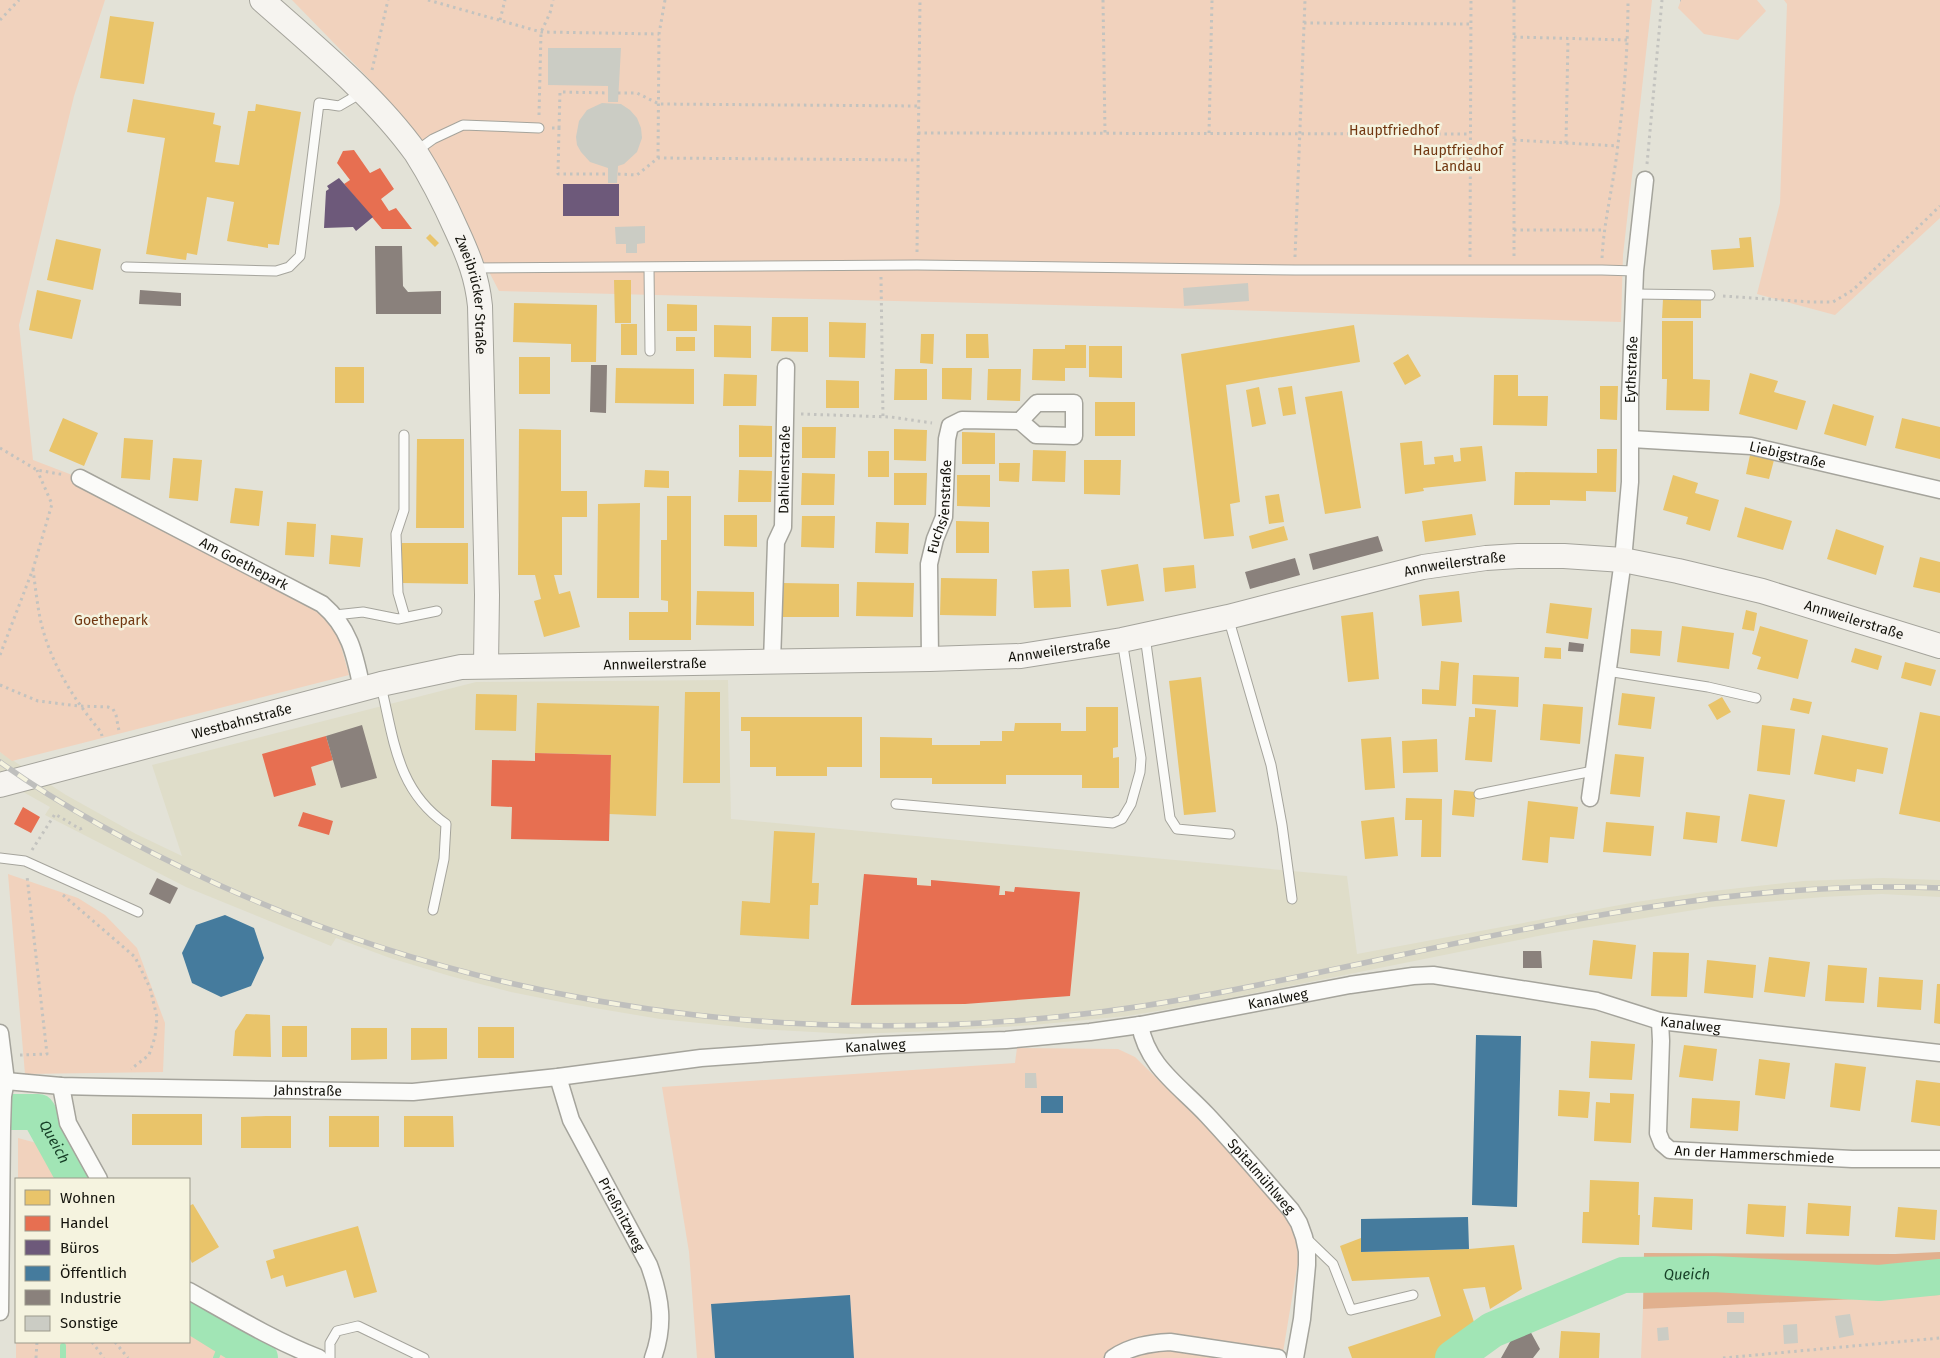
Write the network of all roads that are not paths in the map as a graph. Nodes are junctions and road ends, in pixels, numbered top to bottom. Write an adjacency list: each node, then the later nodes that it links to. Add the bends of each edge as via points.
1 (262, 0): 2 (street, Zweibrücker Straße)
2 (363, 92): 4 (street, Zweibrücker Straße); 6 (lane, via 339,106 319,104 300,256 288,268 276,271)
3 (539, 128): 4 (lane, via 463,126)
4 (415, 152): 7 (street, Zweibrücker Straße, via 446,205)
5 (1646, 180): 9 (street, Eythstraße)
6 (126, 267)
7 (473, 268): 8 (lane); 29 (street, Zweibrücker Straße, via 479,296 481,333 488,595)
8 (649, 268): 9 (lane, via 917,265); 12 (lane)
9 (1635, 271): 10 (street, Eythstraße)
10 (1634, 294): 11 (lane); 16 (street, Eythstraße)
11 (1710, 295)
12 (650, 351)
13 (786, 367): 28 (street, Dahlienstraße, via 784,527 776,542)
14 (1020, 421): 27 (street, Fuchsienstraße, via 962,420 950,426 944,517 929,564)
15 (404, 435): 22 (lane, via 404,510 396,534 398,594)
16 (1631, 439): 18 (street, Liebigstraße, via 1751,446); 19 (street, Eythstraße)
17 (80, 478): 21 (street, Am Goethepark, via 322,604)
18 (1940, 490)
19 (1622, 560): 23 (street, Annweilerstraße, via 1518,556 1445,564); 26 (street, Annweilerstraße, via 1762,591); 30 (street)
20 (437, 611): 22 (lane)
21 (335, 615): 22 (lane, via 362,612 398,619); 31 (street, Am Goethepark)
22 (406, 617)
23 (1228, 617): 24 (street, Annweilerstraße); 40 (lane, via 1271,765)
24 (1145, 635): 25 (street, Annweilerstraße); 38 (lane, via 1170,818 1177,829)
25 (1122, 640): 27 (street, Annweilerstraße, via 1021,656); 37 (lane, via 1140,758 1138,782 1122,820 1113,823)
26 (1940, 646)
27 (930, 659): 28 (street, Annweilerstraße)
28 (772, 662): 29 (street, Annweilerstraße)
29 (486, 665): 31 (street, Westbahnstraße, via 440,670)
30 (1607, 671): 32 (lane); 33 (street)
31 (372, 687): 34 (street, Westbahnstraße); 41 (lane, via 405,777 421,802 446,824 444,859)
32 (1756, 698)
33 (1593, 771): 35 (lane); 36 (street)
34 (0, 785)
35 (1479, 794)
36 (1590, 798)
37 (896, 804)
38 (1230, 834)
39 (0, 858): 42 (lane, via 25,861)
40 (1292, 899)
41 (432, 910)
42 (138, 912)
43 (1660, 1021): 44 (street, Kanalweg, via 1596,1001 1433,975 1350,985); 46 (street, Kanalweg); 51 (street, An der Hammerschmiede, via 1658,1133 1670,1150 1852,1159)
44 (1140, 1025): 47 (street, Kanalweg, via 1006,1040 790,1050); 53 (street, Spitalmühlweg, via 1145,1046 1157,1065 1207,1114 1291,1210)
45 (0, 1033): 49 (street)
46 (1940, 1053)
47 (609, 1069): 48 (street, Jahnstraße)
48 (558, 1077): 50 (street, Jahnstraße, via 413,1092); 60 (street, Prießnitzweg, via 571,1120 656,1283 661,1321)
49 (6, 1081): 50 (street, Jahnstraße); 56 (street, via 2,1128)
50 (61, 1086): 52 (street, via 68,1123)
51 (1940, 1159)
52 (98, 1178)
53 (1304, 1236): 55 (lane, via 1333,1264 1351,1310); 63 (street, Spitalmühlweg, via 1307,1265)
54 (190, 1292): 57 (street, via 260,1332)
55 (1413, 1295)
56 (0, 1312)
57 (320, 1358)
58 (330, 1358): 59 (lane, via 330,1343 337,1331 358,1326)
59 (424, 1358)
60 (653, 1358)
61 (1113, 1358): 62 (street, via 1137,1346 1170,1342)
62 (1278, 1358)
63 (1295, 1358)

